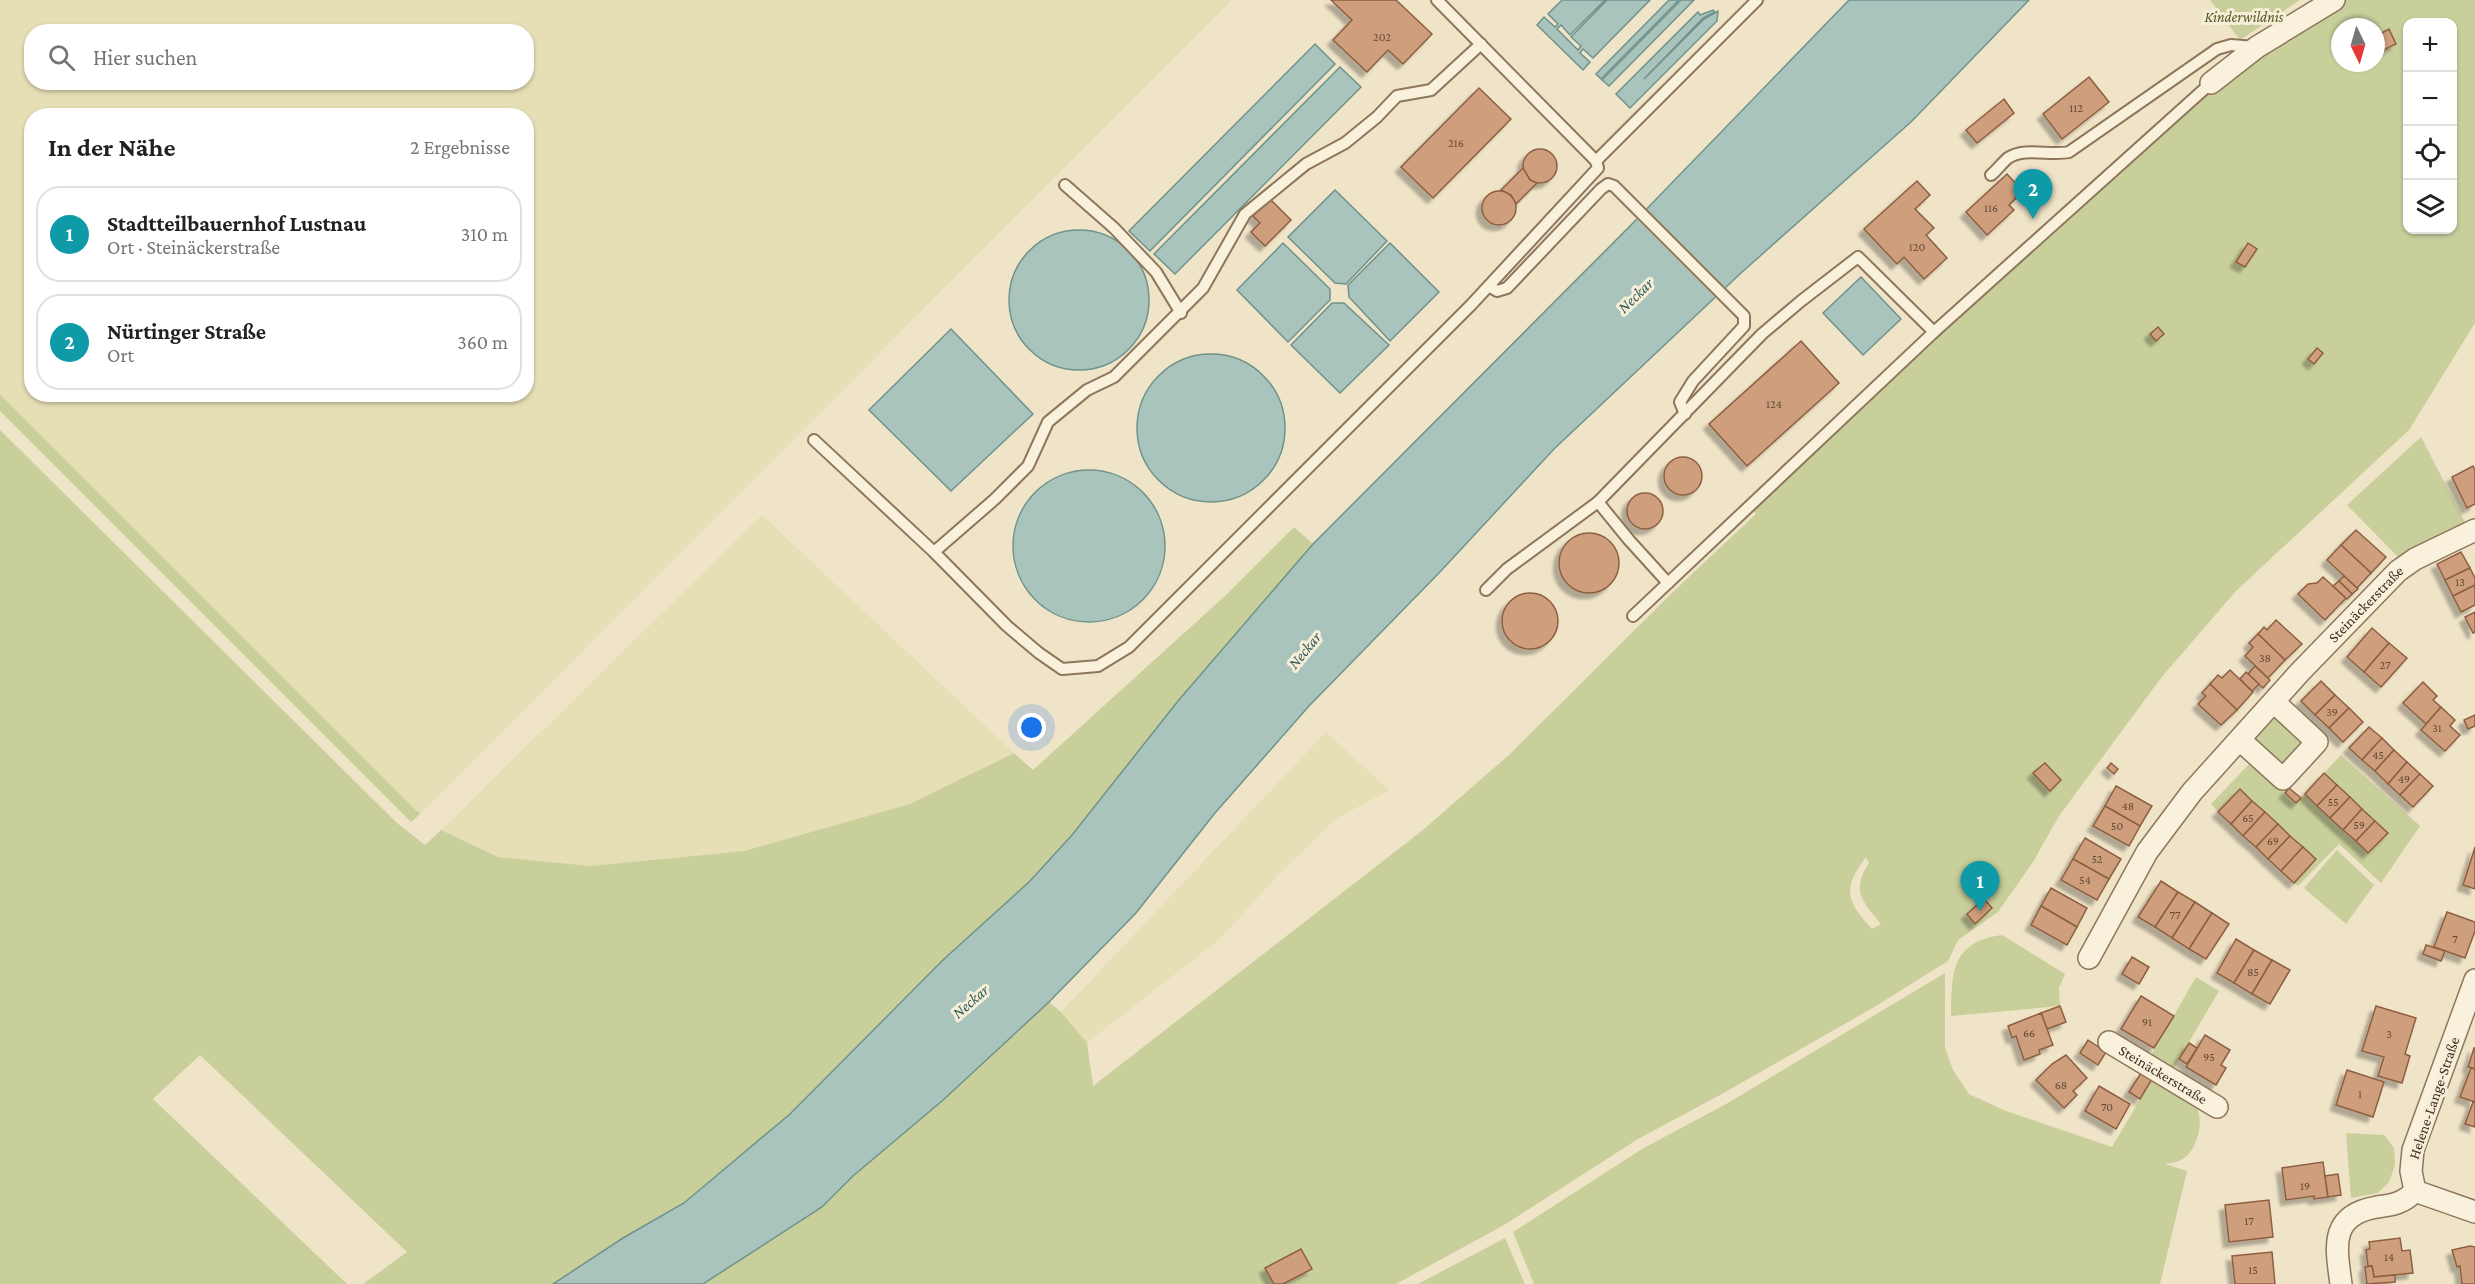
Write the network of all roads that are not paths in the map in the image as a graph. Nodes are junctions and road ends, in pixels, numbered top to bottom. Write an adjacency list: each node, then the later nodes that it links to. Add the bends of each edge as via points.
1 (1437, 0): 4 (lane)
2 (1757, 0): 7 (lane)
3 (2334, 0): 5 (street)
4 (1481, 44): 7 (lane); 11 (lane, via 1431,90 1397,96 1345,142 1306,164 1245,214 1203,288)
5 (2257, 47): 6 (street); 8 (lane, via 2231,45 2217,49 2069,152 2018,153)
6 (2211, 83): 12 (lane)
7 (1596, 161): 10 (lane, via 1598,168)
8 (1991, 175)
9 (1065, 185): 11 (lane, via 1156,272)
10 (1490, 286): 13 (lane, via 1497,291 1507,288 1601,189 1608,184 1614,186 1744,316 1744,326 1693,381 1680,402); 17 (lane, via 1129,647 1098,666 1062,669 1007,626)
11 (1181, 313): 17 (lane, via 1114,377 1087,390 1048,422 1028,466)
12 (1934, 332): 13 (lane, via 1858,257 1762,334); 18 (lane)
13 (1685, 414): 15 (lane)
14 (814, 440): 17 (lane)
15 (1598, 502): 18 (lane); 19 (lane, via 1507,569)
16 (2475, 530): 21 (street, Steinäckerstraße, via 2398,571)
17 (934, 552)
18 (1668, 583): 20 (lane)
19 (1486, 590)
20 (1633, 616)
21 (2274, 702): 22 (street, Steinäckerstraße); 22 (street, via 2317,742 2283,779)
22 (2240, 740): 23 (street, Steinäckerstraße, via 2192,792 2152,844)
23 (2089, 958)
24 (2475, 980): 27 (street, Helene-Lange-Straße, via 2411,1155)
25 (2109, 1042): 26 (street, Steinäckerstraße)
26 (2217, 1107)
27 (2415, 1191): 28 (street); 29 (street, via 2397,1204 2354,1215 2340,1228 2336,1244)
28 (2475, 1212)
29 (2341, 1284)

